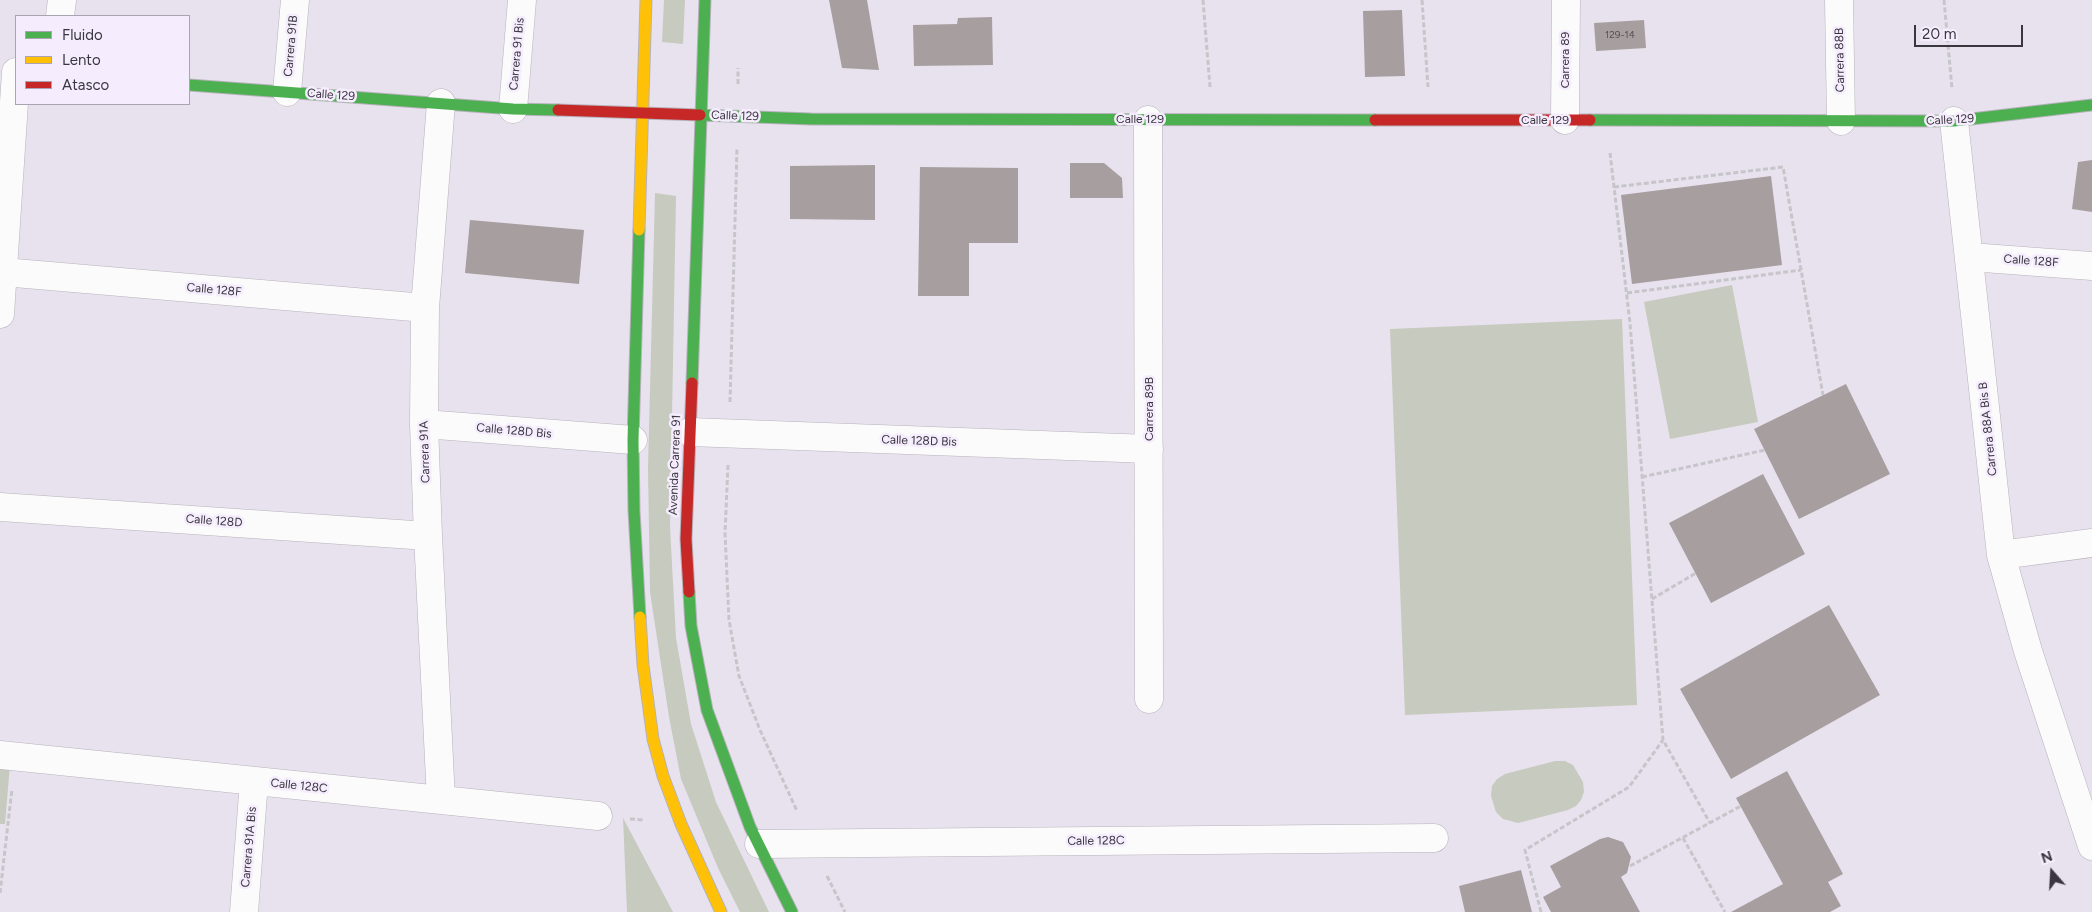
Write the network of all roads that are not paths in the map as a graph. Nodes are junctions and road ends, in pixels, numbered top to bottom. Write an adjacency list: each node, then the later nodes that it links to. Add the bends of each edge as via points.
1 (62, 0): 8 (street)
2 (295, 0): 11 (street, Carrera 91B)
3 (522, 0): 14 (street, Carrera 91 Bis)
4 (646, 0): 15 (street)
5 (705, 0): 16 (street, Avenida Carrera 91)
6 (1566, 0): 18 (street, Carrera 89)
7 (1838, 0): 19 (street, Carrera 88B)
8 (60, 15)
9 (15, 78): 21 (street)
10 (190, 85): 11 (street, Calle 129)
11 (287, 92): 12 (street, Calle 129)
12 (440, 103): 14 (street, Calle 129); 26 (street, Carrera 91A)
13 (2092, 105): 20 (street, Calle 129)
14 (513, 109): 15 (street, Calle 129)
15 (642, 113): 16 (street, Calle 129); 30 (street)
16 (700, 115): 17 (street, Calle 129, via 811,119); 29 (street, Avenida Carrera 91)
17 (1148, 120): 18 (street, Calle 129); 31 (street, Carrera 89B)
18 (1565, 120): 19 (street, Calle 129)
19 (1842, 121): 20 (street, Calle 129)
20 (1954, 121): 22 (street, Carrera 88A Bis B)
21 (5, 143): 24 (street)
22 (1970, 257): 23 (street, Calle 128F); 35 (street, Carrera 88A Bis B)
23 (2092, 266)
24 (3, 272): 25 (street); 26 (street, Calle 128F)
25 (0, 308): 27 (street)
26 (425, 308): 28 (street, Carrera 91A)
27 (0, 314)
28 (424, 424): 30 (street, Calle 128D Bis); 33 (street, Carrera 91A)
29 (690, 432): 31 (street, Calle 128D Bis); 42 (street, Avenida Carrera 91, via 686,538 691,626 707,710 732,783)
30 (633, 440): 45 (street, via 643,665 653,739 674,806)
31 (1149, 449): 36 (street, Carrera 89B)
32 (0, 507): 33 (street, Calle 128D)
33 (428, 536): 39 (street, Carrera 91A)
34 (2092, 543): 35 (street)
35 (2001, 555): 43 (street, Carrera 88A Bis B, via 2028,651)
36 (1149, 699)
37 (8, 756): 38 (street, Calle 128C)
38 (254, 781): 39 (street, Calle 128C); 44 (street, Carrera 91A Bis)
39 (441, 800): 40 (street, Calle 128C)
40 (598, 816)
41 (1434, 838): 42 (street, Calle 128C)
42 (759, 844): 46 (street, Avenida Carrera 91)
43 (2092, 846)
44 (244, 912)
45 (722, 912)
46 (792, 912)

